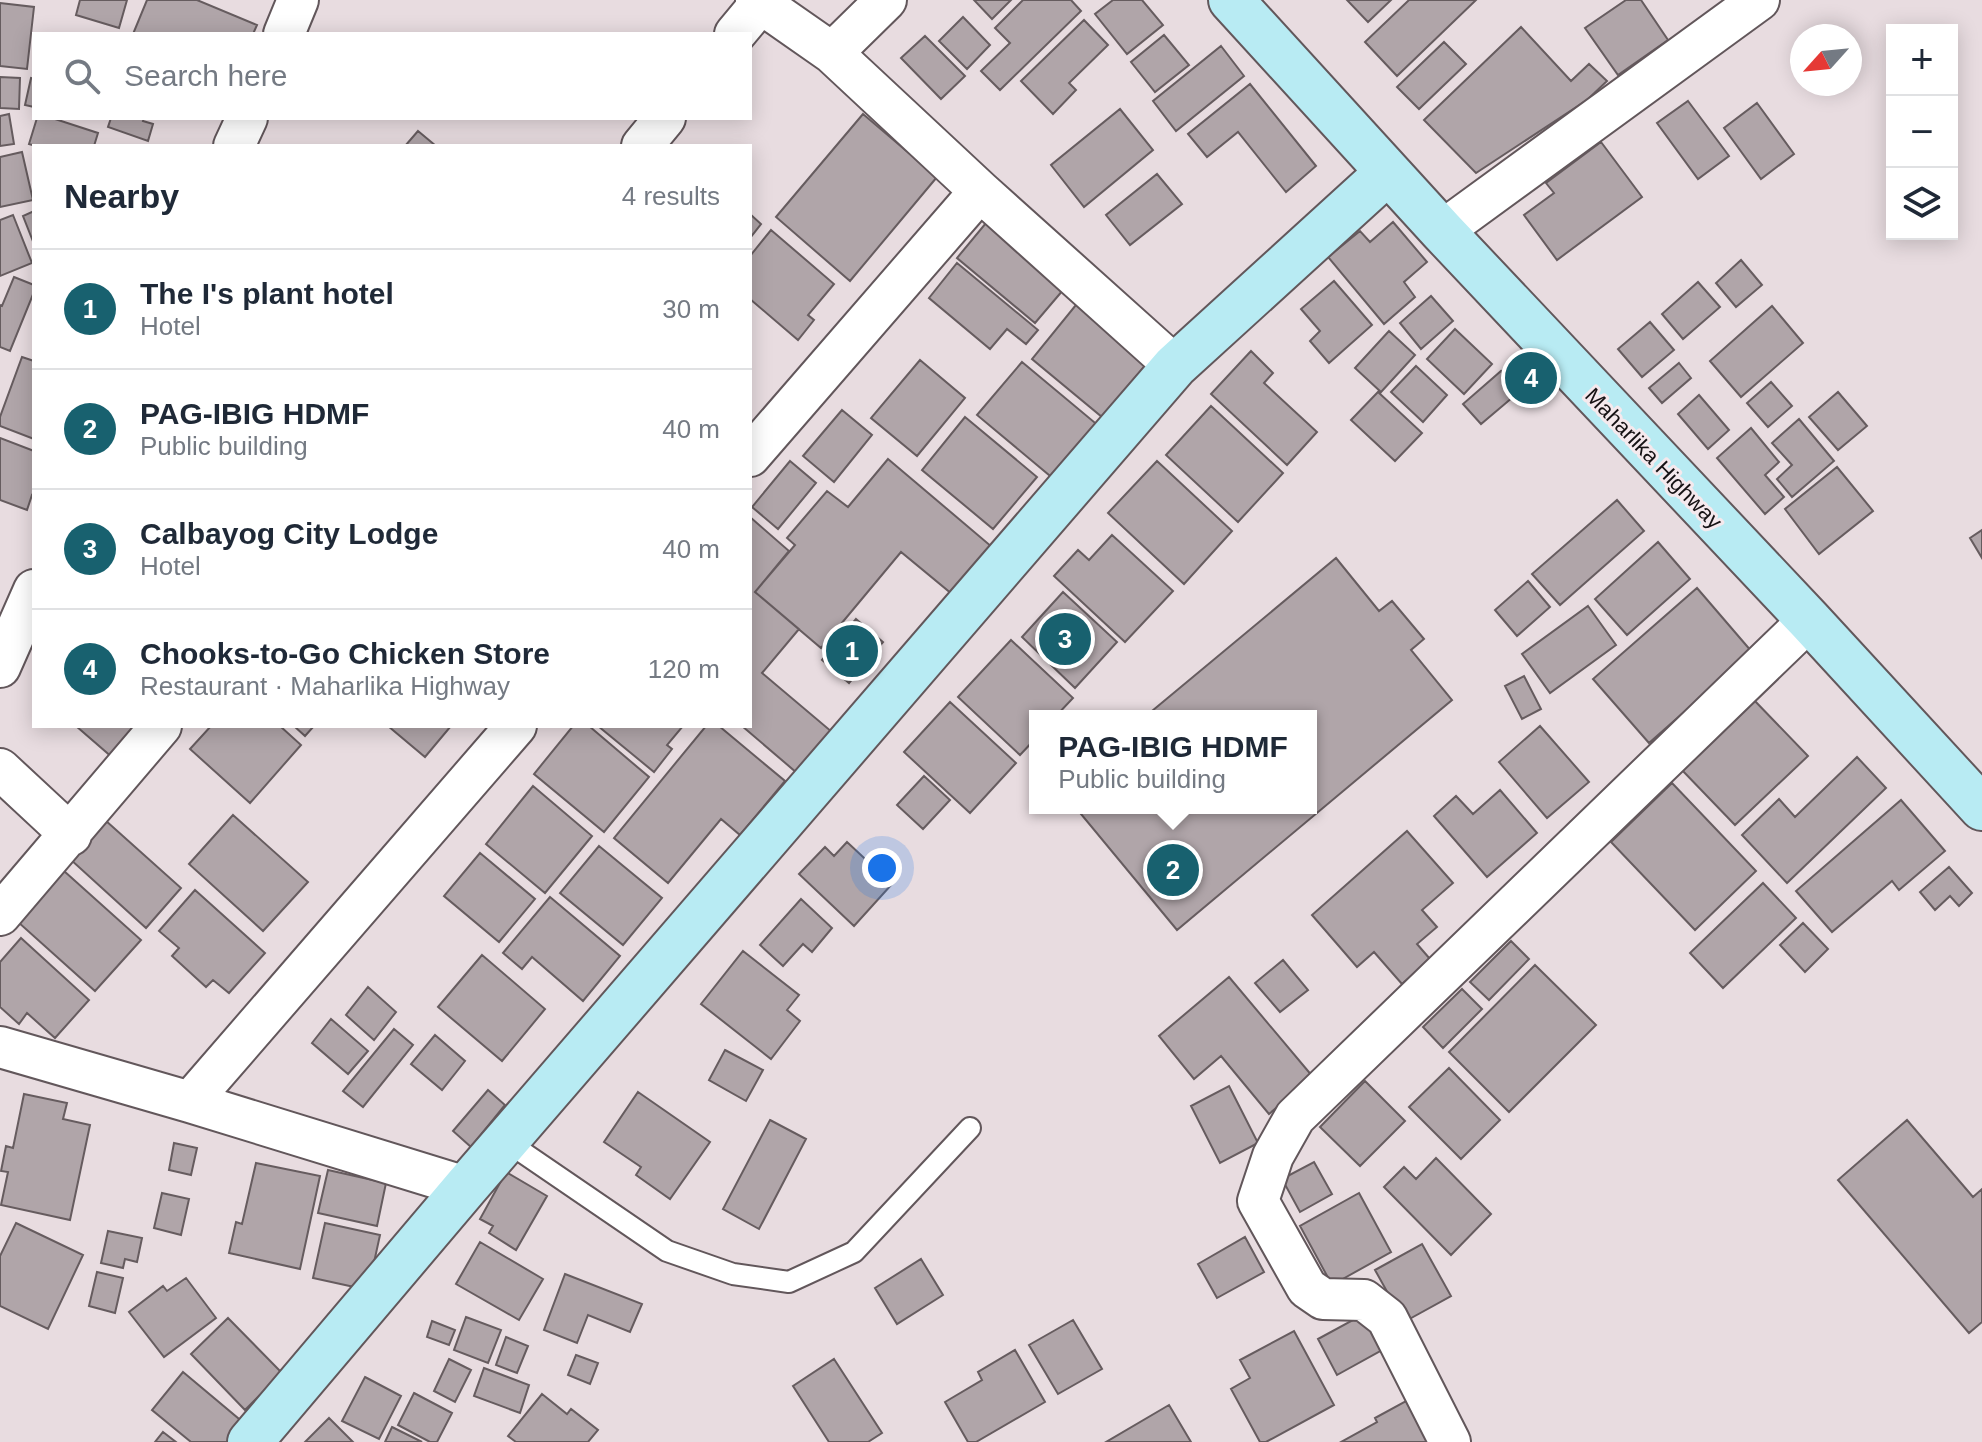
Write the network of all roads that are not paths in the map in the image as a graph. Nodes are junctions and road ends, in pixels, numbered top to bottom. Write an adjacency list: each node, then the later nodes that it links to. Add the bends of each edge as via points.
1 (298, 0): 6 (street)
2 (886, 0): 8 (street)
3 (1231, 0): 13 (street, Maharlika Highway)
4 (1759, 0): 15 (street)
5 (758, 2): 7 (street); 8 (street)
6 (285, 32)
7 (736, 32)
8 (832, 53): 14 (street)
9 (246, 120): 11 (street)
10 (663, 120): 12 (street)
11 (235, 144)
12 (644, 144)
13 (1388, 172): 15 (street, Maharlika Highway); 16 (street)
14 (980, 191): 16 (street); 17 (street)
15 (1442, 231): 19 (street, Maharlika Highway)
16 (1175, 366): 30 (street)
17 (752, 454)
18 (22, 590): 20 (street)
19 (1809, 620): 24 (street, Maharlika Highway); 33 (street, via 1295,1117 1273,1156 1258,1201 1307,1288 1323,1299 1364,1300 1387,1318)
20 (0, 667)
21 (159, 728): 25 (street)
22 (514, 728): 28 (street)
23 (0, 769): 25 (street)
24 (1982, 808)
25 (71, 835): 26 (street)
26 (0, 915)
27 (0, 1047): 28 (street)
28 (190, 1102): 31 (street)
29 (970, 1128): 30 (lane, via 854,1252 789,1282 733,1274 667,1251)
30 (506, 1141): 31 (street)
31 (466, 1187): 32 (street)
32 (250, 1442)
33 (1450, 1442)

